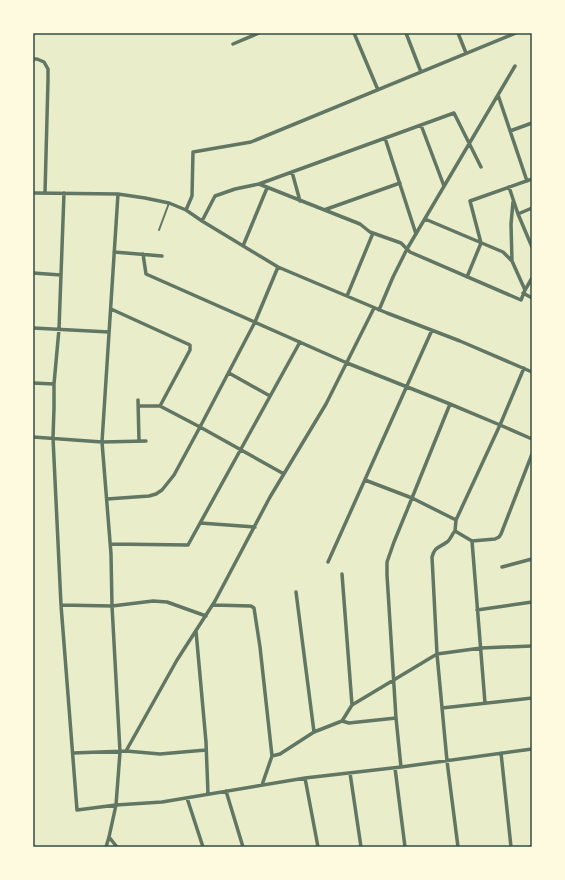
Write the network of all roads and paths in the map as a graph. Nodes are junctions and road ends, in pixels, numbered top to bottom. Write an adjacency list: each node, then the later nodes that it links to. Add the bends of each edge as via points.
1 (259, 33): 7 (street)
2 (354, 33): 12 (street)
3 (406, 33): 11 (street)
4 (458, 33): 8 (street)
5 (516, 33): 6 (street)
6 (507, 35): 8 (street)
7 (233, 44)
8 (466, 54): 11 (street)
9 (33, 59): 29 (street, via 44,62 48,69)
10 (515, 66): 13 (street)
11 (421, 72): 12 (street)
12 (378, 90): 36 (street, via 251,142 193,152 192,196)
13 (498, 95): 16 (street); 18 (street)
14 (532, 123): 16 (street)
15 (421, 125): 17 (street); 18 (street, via 454,113); 25 (street)
16 (510, 131): 22 (street)
17 (385, 138): 20 (street); 23 (street)
18 (470, 143): 19 (street); 25 (street)
19 (482, 167)
20 (292, 172): 24 (street); 33 (street)
21 (532, 179): 22 (street)
22 (527, 180): 26 (street)
23 (400, 183): 37 (street); 43 (street)
24 (259, 184): 27 (street); 40 (street, via 215,196)
25 (444, 186): 39 (street)
26 (509, 187): 32 (street); 44 (street, via 470,201)
27 (267, 188): 33 (street); 45 (street)
28 (33, 193): 29 (street)
29 (44, 193): 30 (street)
30 (64, 193): 31 (street); 54 (street)
31 (118, 194): 34 (street); 48 (street)
32 (513, 200): 38 (street); 51 (street)
33 (300, 201): 37 (street)
34 (169, 203): 36 (street); 41 (lane)
35 (532, 208): 38 (street)
36 (186, 210): 40 (street)
37 (324, 210): 42 (street, via 360,224)
38 (518, 214): 46 (street)
39 (425, 219): 43 (street); 44 (street)
40 (202, 221): 45 (street)
41 (160, 230)
42 (373, 233): 47 (street, via 401,243); 58 (street)
43 (416, 234): 47 (street)
44 (481, 242): 51 (street, via 503,252); 55 (street)
45 (242, 246): 52 (street)
46 (532, 247)
47 (407, 249): 55 (street); 62 (street)
48 (114, 252): 49 (street); 61 (street)
49 (143, 254): 50 (street); 63 (street, via 146,274)
50 (162, 256)
51 (512, 261): 57 (street)
52 (278, 267): 58 (street); 63 (street)
53 (33, 273): 54 (street)
54 (61, 275): 65 (street)
55 (467, 276): 57 (street, via 521,300)
56 (532, 278): 57 (street)
57 (524, 291): 59 (street)
58 (347, 296): 60 (street)
59 (532, 298)
60 (374, 308): 62 (street); 69 (street)
61 (111, 309): 67 (street); 80 (street, via 190,345 190,350)
62 (379, 310): 66 (street)
63 (255, 322): 68 (street); 72 (street)
64 (33, 328): 65 (street)
65 (59, 329): 67 (street); 74 (street)
66 (432, 330): 70 (street); 75 (street)
67 (109, 332): 88 (street)
68 (300, 342): 69 (street); 76 (street)
69 (347, 363): 75 (street); 91 (street)
70 (524, 368): 71 (street); 81 (street)
71 (532, 372)
72 (229, 373): 76 (street); 82 (street)
73 (33, 383): 74 (street)
74 (54, 384): 84 (street)
75 (407, 386): 78 (street); 92 (street)
76 (270, 396): 89 (street)
77 (138, 400): 79 (street)
78 (450, 404): 81 (street); 93 (street)
79 (138, 406): 80 (street); 86 (street)
80 (160, 406): 82 (street)
81 (500, 425): 85 (street); 95 (street)
82 (200, 427): 89 (street); 94 (street, via 174,475 162,490 149,496)
83 (33, 437): 84 (street)
84 (53, 438): 88 (street); 107 (street)
85 (532, 439)
86 (138, 441): 87 (street); 88 (street)
87 (146, 441)
88 (102, 442): 94 (street)
89 (241, 450): 91 (street); 96 (street)
90 (532, 454): 99 (street, via 499,537)
91 (284, 474): 97 (street)
92 (365, 480): 93 (street); 102 (street)
93 (412, 498): 95 (street); 116 (street, via 387,562)
94 (107, 499): 100 (street)
95 (456, 520): 98 (street)
96 (200, 524): 97 (street); 100 (street, via 188,545)
97 (254, 527): 108 (street)
98 (455, 531): 99 (street); 115 (street, via 447,542 436,548 432,557)
99 (472, 540): 110 (street)
100 (110, 544): 109 (street)
101 (532, 559): 103 (street)
102 (328, 562)
103 (502, 567)
104 (342, 574): 119 (street)
105 (296, 592): 123 (street)
106 (532, 602): 110 (street)
107 (61, 605): 109 (street); 128 (street)
108 (213, 605): 111 (street); 130 (street, via 254,608)
109 (112, 606): 111 (street, via 167,602); 127 (street)
110 (477, 610): 114 (street)
111 (206, 616): 112 (street)
112 (196, 631): 125 (street); 126 (street)
113 (532, 646): 114 (street)
114 (481, 648): 115 (street); 118 (street)
115 (437, 654): 116 (street); 120 (street)
116 (393, 680): 119 (street); 121 (street)
117 (532, 698): 118 (street)
118 (485, 703): 120 (street)
119 (352, 705): 122 (street)
120 (442, 708): 131 (street)
121 (396, 718): 122 (street, via 349,723); 132 (street)
122 (342, 721): 123 (street)
123 (314, 732): 130 (street, via 280,754)
124 (532, 749): 129 (street)
125 (206, 750): 126 (street, via 160,754); 138 (street)
126 (126, 751): 127 (street)
127 (120, 752): 128 (street); 140 (street)
128 (73, 753): 140 (street, via 77,810)
129 (501, 753): 131 (street); 150 (street)
130 (272, 756): 136 (street)
131 (447, 761): 132 (street); 149 (street)
132 (401, 767): 133 (street)
133 (395, 768): 134 (street); 148 (street)
134 (350, 773): 135 (street); 147 (street)
135 (305, 778): 136 (street); 146 (street)
136 (262, 785): 137 (street)
137 (226, 791): 138 (street); 145 (street)
138 (208, 794): 139 (street)
139 (187, 798): 140 (street); 144 (street)
140 (116, 805): 141 (street)
141 (110, 837): 142 (street); 143 (street)
142 (106, 847)
143 (117, 847)
144 (203, 847)
145 (243, 847)
146 (318, 847)
147 (361, 847)
148 (405, 847)
149 (458, 847)
150 (510, 847)

